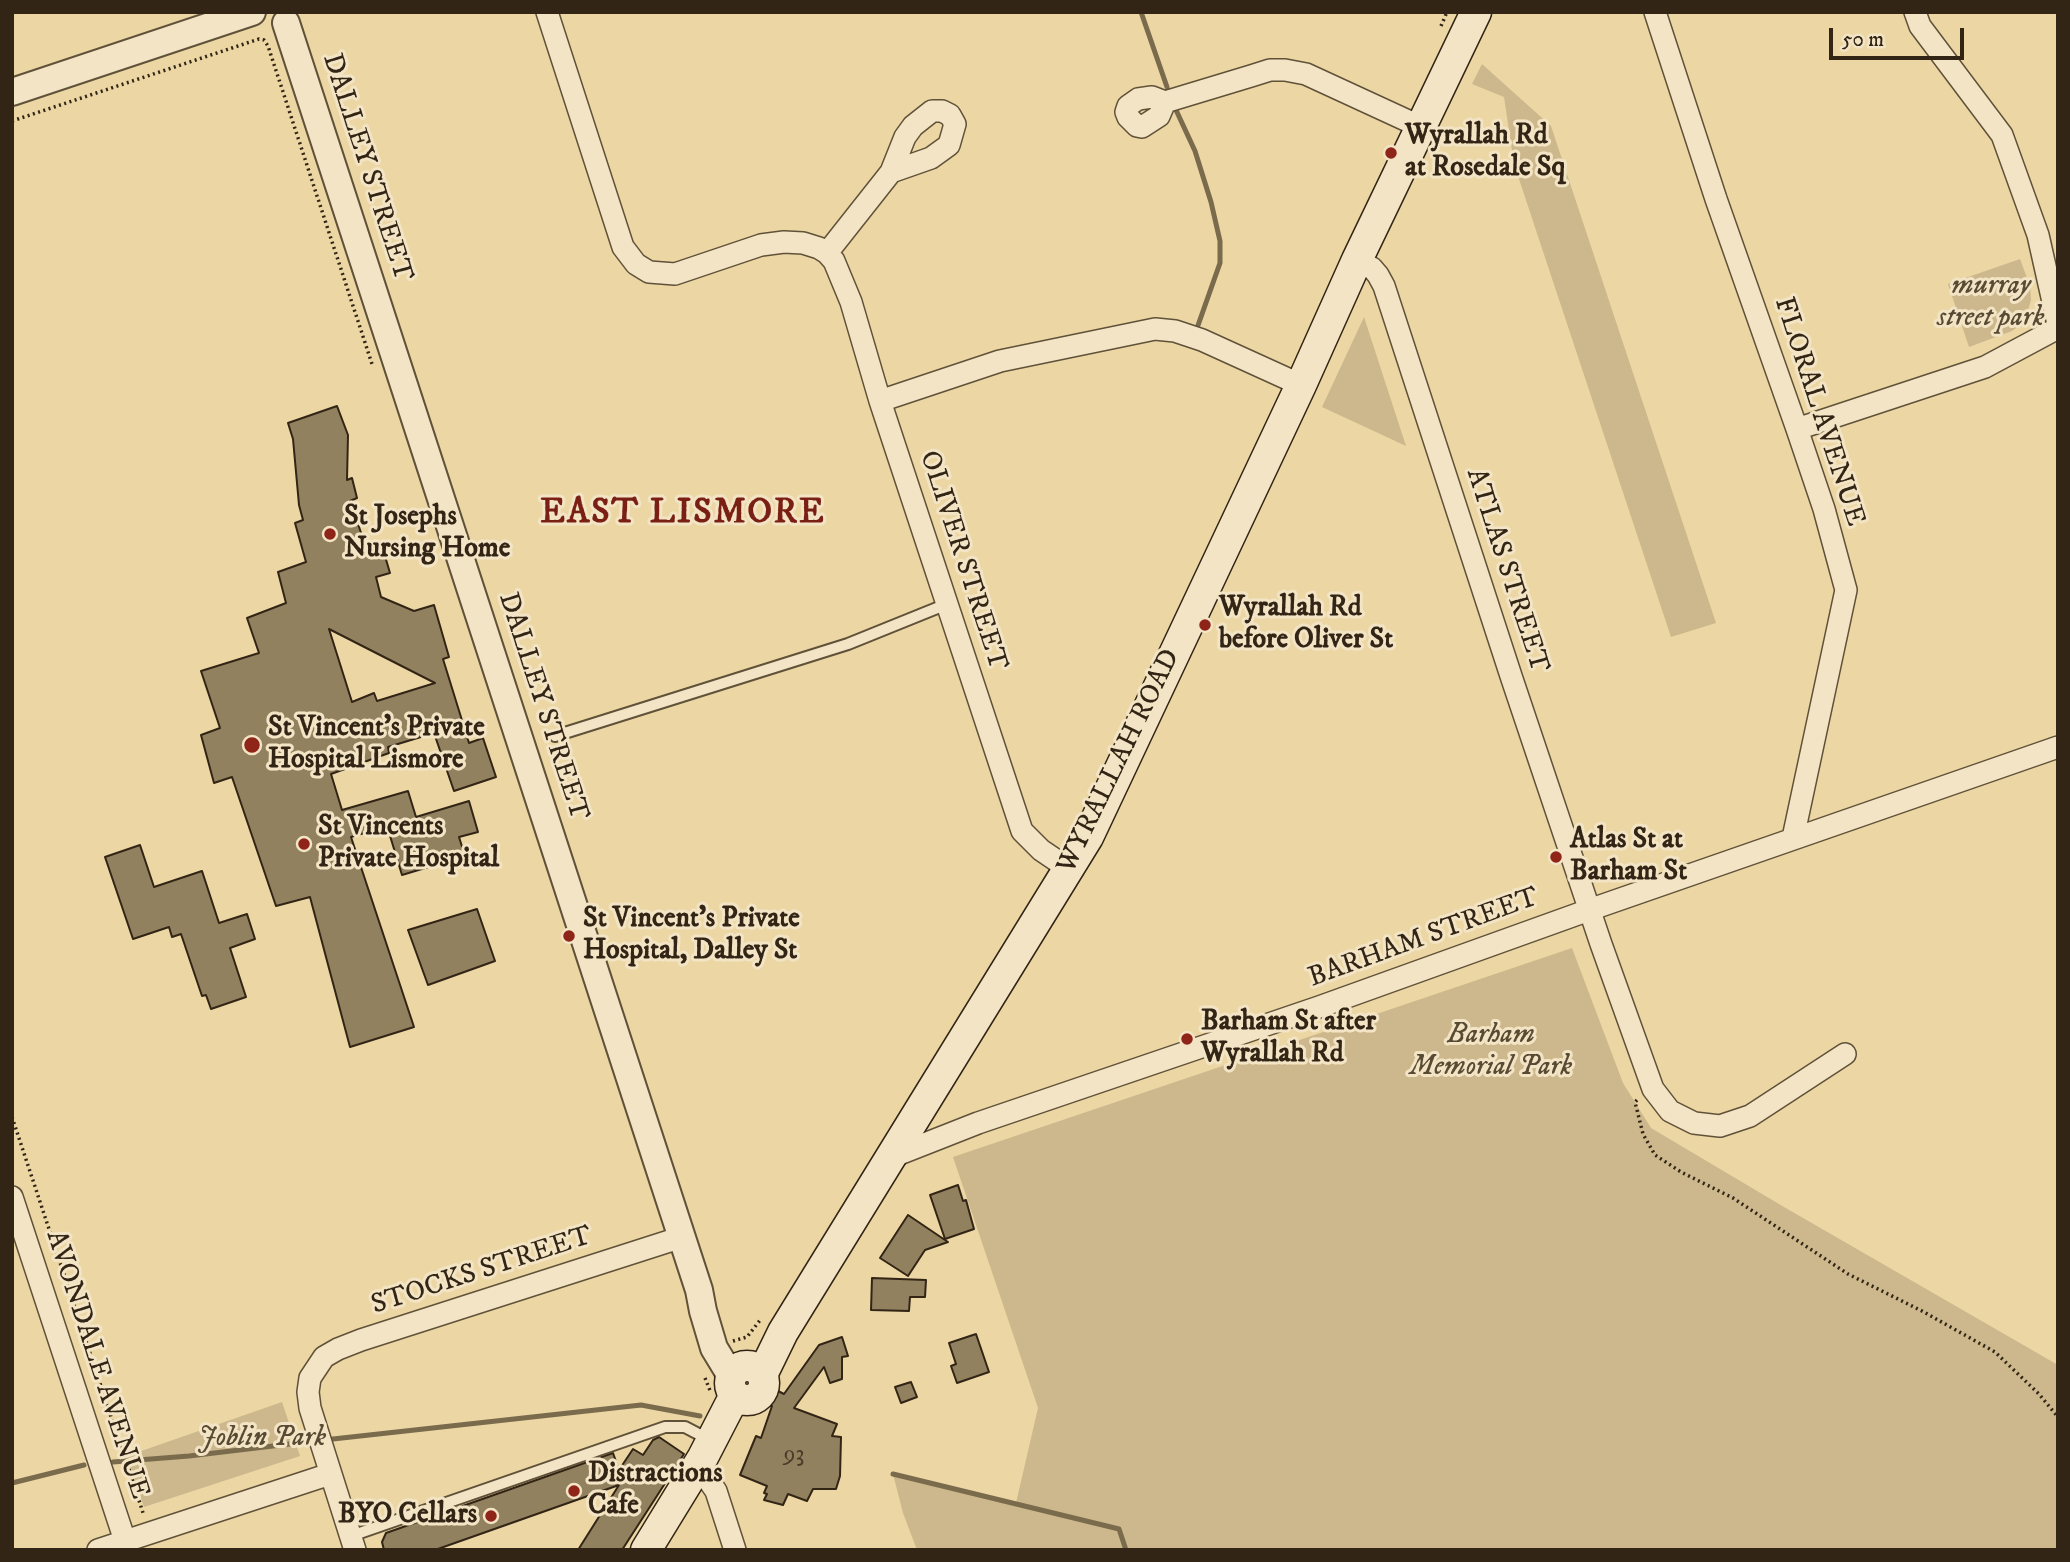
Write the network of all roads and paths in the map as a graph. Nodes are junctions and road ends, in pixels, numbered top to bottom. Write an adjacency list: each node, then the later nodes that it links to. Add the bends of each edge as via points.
1 (252, 12): 10 (street)
2 (260, 12): 8 (street, via 273,24)
3 (547, 12): 15 (street, via 623,247 636,264 649,272 675,274 784,242 803,243)
4 (1447, 12): 9 (path)
5 (1476, 12): 13 (main road, WYRALLAH ROAD)
6 (1655, 12): 21 (street, FLORAL AVENUE)
7 (1915, 12): 17 (street, via 1920,26 2002,135 2038,235)
8 (291, 18): 33 (street, DALLEY STREET)
9 (1437, 36)
10 (12, 92)
11 (1165, 102): 13 (street, via 1270,70 1285,70 1306,74)
12 (12, 121): 18 (path, via 264,40)
13 (1421, 127): 16 (main road, WYRALLAH ROAD)
14 (891, 172): 15 (street)
15 (827, 253): 20 (street, OLIVER STREET, via 846,290)
16 (1357, 260): 19 (main road, WYRALLAH ROAD); 27 (street, ATLAS STREET, via 1372,268 1384,286)
17 (2058, 326): 21 (street, via 1984,367)
18 (374, 371)
19 (1301, 385): 20 (street, via 1202,340 1155,329 1000,361); 26 (main road, WYRALLAH ROAD)
20 (880, 401): 22 (street, OLIVER STREET)
21 (1797, 429): 25 (street, FLORAL AVENUE, via 1846,590)
22 (947, 604): 23 (lane, via 848,644); 26 (street, OLIVER STREET, via 1023,831)
23 (555, 736)
24 (2058, 747): 25 (street, BARHAM STREET)
25 (1793, 838): 27 (street, BARHAM STREET)
26 (1069, 869): 31 (main road, WYRALLAH ROAD)
27 (1589, 910): 29 (street, ATLAS STREET); 31 (street, BARHAM STREET)
28 (1845, 1054): 29 (street, via 1750,1116 1720,1126 1694,1123 1670,1111)
29 (1653, 1089): 36 (path, via 1635,1102 1643,1134 1656,1155 1733,1198 1848,1273 1995,1352)
30 (12, 1117): 37 (path)
31 (889, 1158): 34 (main road, WYRALLAH ROAD)
32 (12, 1197): 43 (street, AVONDALE AVENUE)
33 (682, 1237): 35 (street, DALLEY STREET, via 715,1348); 40 (street, STOCKS STREET, via 361,1340 324,1357 310,1378 308,1392)
34 (775, 1320): 35 (main road, WYRALLAH ROAD); 35 (path, via 747,1337)
35 (743, 1374): 38 (main road, WYRALLAH ROAD, via 709,1454)
36 (2058, 1417)
37 (123, 1453)
38 (704, 1454): 42 (lane, via 685,1427 665,1427); 45 (main road, WYRALLAH ROAD); 46 (street)
39 (129, 1469): 41 (path)
40 (330, 1474): 42 (street); 43 (street)
41 (146, 1521)
42 (353, 1543)
43 (126, 1545): 44 (street)
44 (98, 1550)
45 (646, 1550)
46 (735, 1550)

